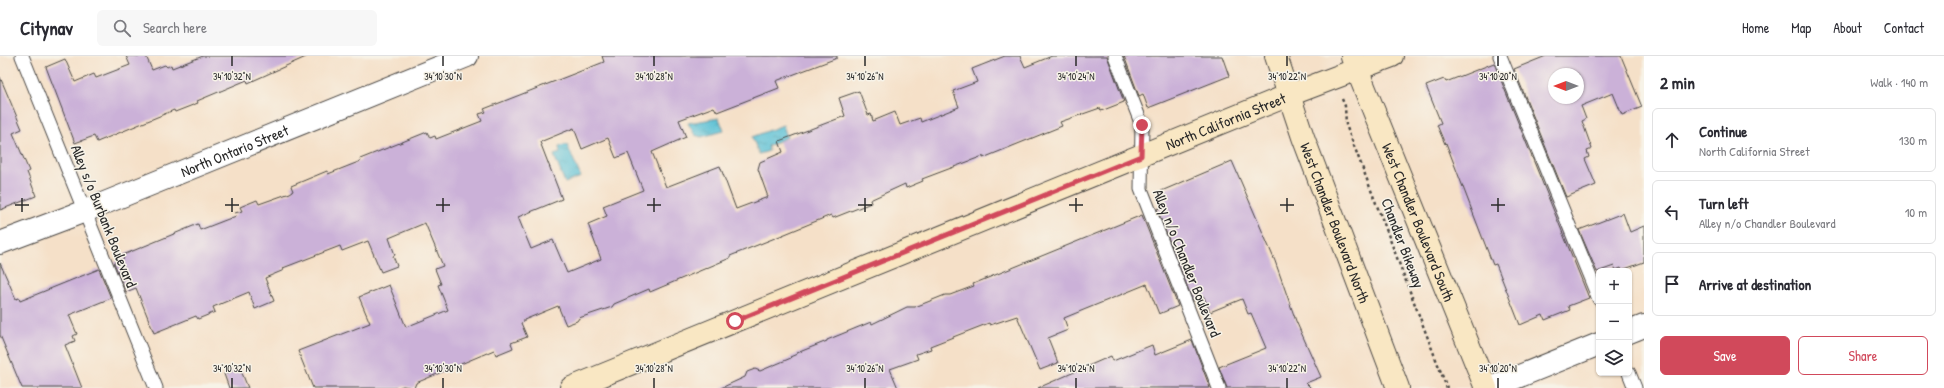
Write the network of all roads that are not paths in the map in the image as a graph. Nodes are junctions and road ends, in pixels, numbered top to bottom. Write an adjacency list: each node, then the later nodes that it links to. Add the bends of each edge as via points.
1 (22, 56): 10 (lane, Alley s/o Burbank Boulevard)
2 (467, 56): 10 (street, North Ontario Street)
3 (1115, 56): 9 (lane, Alley n/o Chandler Boulevard, via 1142,125)
4 (1276, 56): 8 (street, West Chandler Boulevard North)
5 (1392, 56): 7 (street, North California Street)
6 (1500, 56): 12 (lane)
7 (1354, 63): 8 (street, North California Street); 21 (street, West Chandler Boulevard South)
8 (1289, 95): 9 (street, North California Street); 20 (street, West Chandler Boulevard North)
9 (1141, 156): 18 (street, North California Street); 19 (lane, Alley n/o Chandler Boulevard, via 1140,189)
10 (85, 211): 11 (street, North Ontario Street); 17 (lane, Alley s/o Burbank Boulevard)
11 (0, 243)
12 (1596, 292)
13 (1644, 326): 14 (street)
14 (1632, 331)
15 (1596, 345): 22 (street)
16 (1630, 376): 23 (lane)
17 (156, 388)
18 (571, 388)
19 (1219, 388)
20 (1398, 388)
21 (1486, 388)
22 (1490, 388)
23 (1635, 388)

